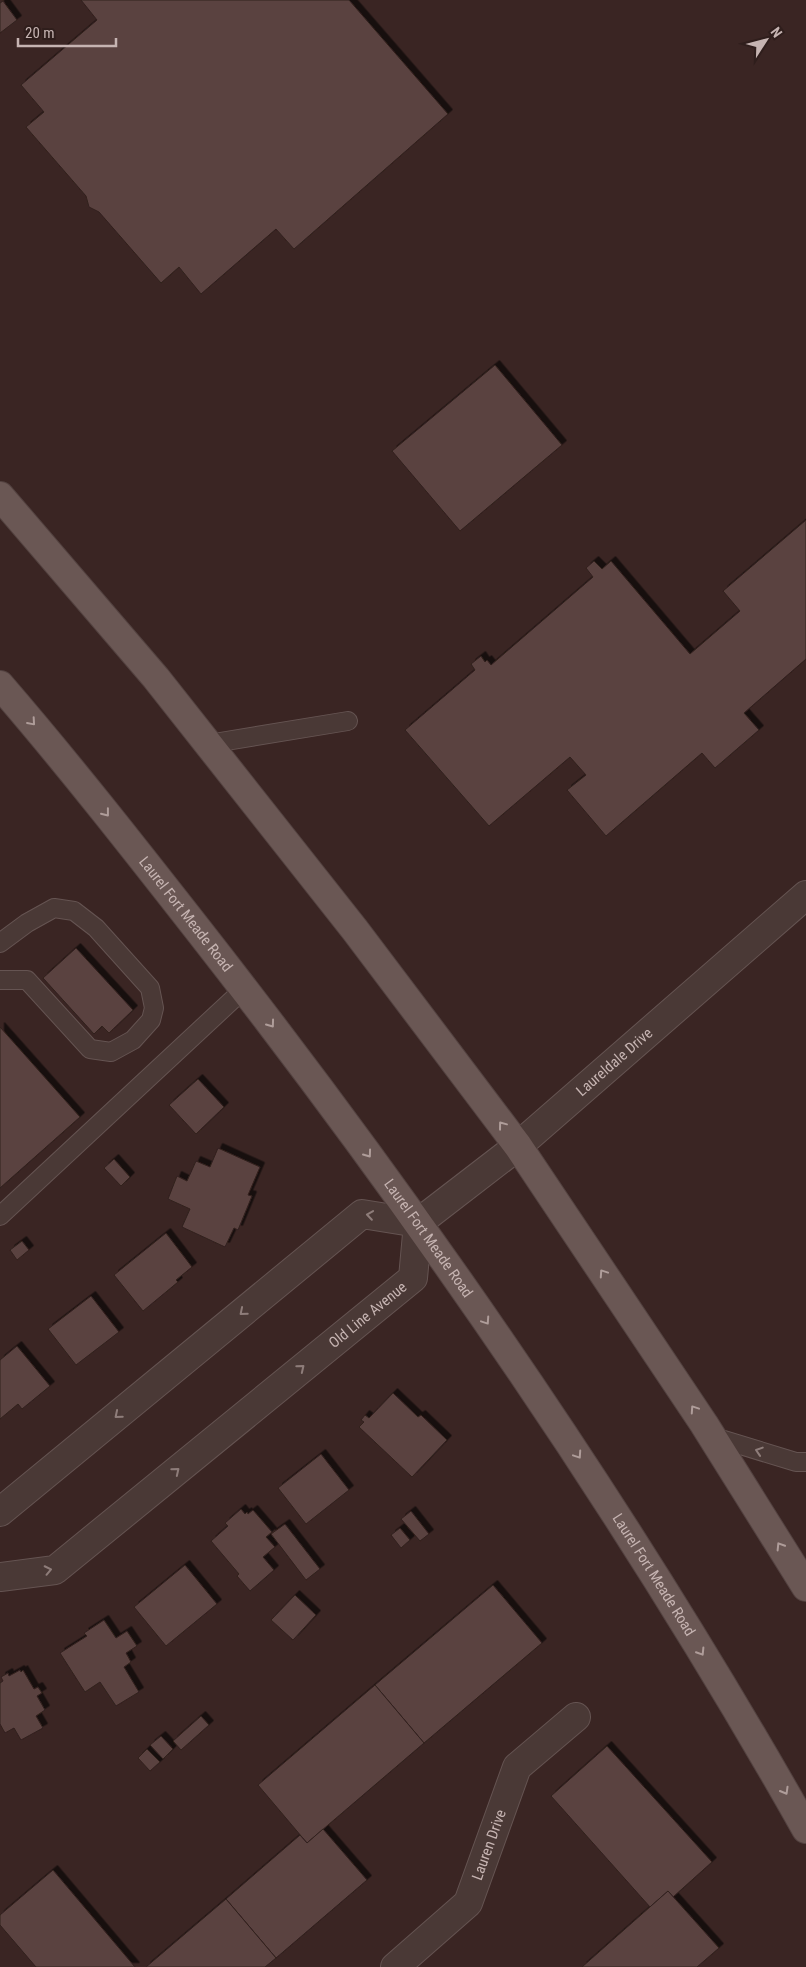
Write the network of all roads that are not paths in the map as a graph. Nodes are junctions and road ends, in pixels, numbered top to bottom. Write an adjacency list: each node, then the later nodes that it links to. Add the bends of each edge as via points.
1 (0, 496): 4 (main road, via 156,678)
2 (0, 685): 8 (main road, Laurel Fort Meade Road, one-way to 8, via 60,755)
3 (348, 721): 4 (lane)
4 (208, 744): 9 (main road, one-way to 4, via 355,930)
5 (806, 895): 9 (street, Laureldale Drive)
6 (0, 943): 7 (lane, via 54,908 74,912 96,928 150,988 154,1008 151,1020 132,1040 111,1052 90,1049 27,980)
7 (0, 980)
8 (244, 989): 10 (lane); 11 (main road, Laurel Fort Meade Road, one-way to 11)
9 (518, 1146): 11 (street, Laureldale Drive); 12 (main road, one-way to 9)
10 (0, 1216)
11 (418, 1223): 14 (street, one-way to 14, via 362,1214); 15 (street, Old Line Avenue, one-way to 11, via 55,1570 413,1278); 18 (main road, Laurel Fort Meade Road, one-way to 18, via 601,1490 758,1743)
12 (711, 1436): 13 (lane, one-way to 12, via 796,1462); 16 (main road, one-way to 12)
13 (806, 1462)
14 (0, 1512)
15 (0, 1577)
16 (806, 1587)
17 (576, 1717): 19 (street, Lauren Drive, via 517,1767 468,1903)
18 (806, 1829)
19 (395, 1967)

